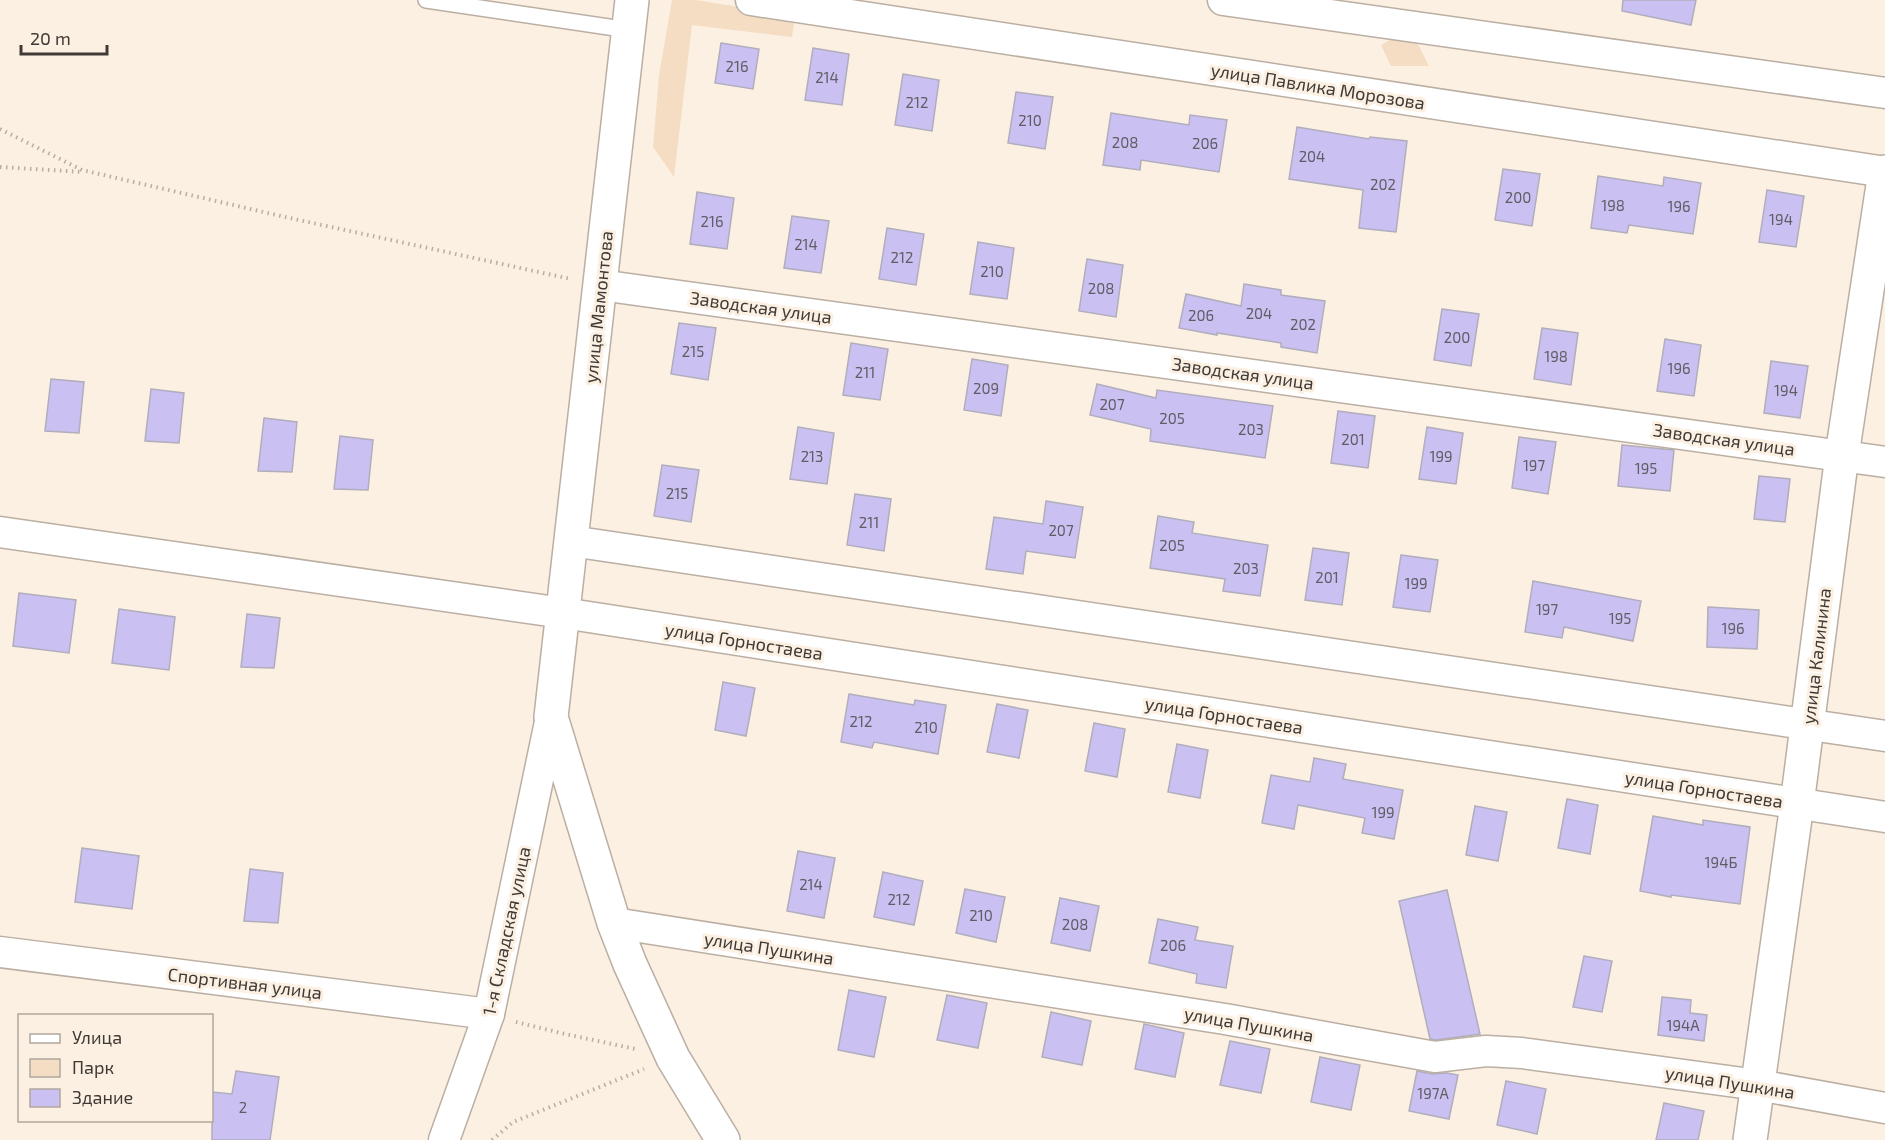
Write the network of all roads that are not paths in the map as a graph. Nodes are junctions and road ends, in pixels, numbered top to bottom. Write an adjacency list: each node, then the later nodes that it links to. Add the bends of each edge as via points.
1 (426, 0): 4 (lane)
2 (751, 0): 7 (street, улица Павлика Морозова)
3 (1223, 0): 6 (street)
4 (495, 5): 5 (lane)
5 (631, 15): 8 (main road, улица Мамонтова)
6 (1885, 93)
7 (1885, 172): 9 (main road, улица Калинина)
8 (600, 285): 9 (street, Заводская улица); 12 (main road, улица Мамонтова)
9 (1842, 455): 10 (street, Заводская улица); 15 (main road, улица Калинина)
10 (1885, 462)
11 (0, 532): 13 (street, улица Горностаева)
12 (571, 541): 13 (main road, улица Мамонтова); 15 (street)
13 (563, 613): 14 (main road); 17 (street, улица Горностаева)
14 (551, 717): 19 (main road); 21 (street, 1-я Складская улица)
15 (1807, 723): 16 (street); 17 (main road, улица Калинина)
16 (1885, 736)
17 (1797, 804): 18 (street, улица Горностаева); 22 (main road, улица Калинина)
18 (1885, 817)
19 (614, 923): 22 (street, улица Пушкина, via 1225,1019 1435,1057 1486,1051 1522,1053); 25 (main road, via 673,1058)
20 (0, 951): 21 (street, Спортивная улица)
21 (489, 1014): 24 (street, 1-я Складская улица)
22 (1758, 1085): 23 (street, улица Пушкина); 26 (main road, улица Калинина)
23 (1885, 1108)
24 (444, 1140)
25 (723, 1140)
26 (1750, 1140)

